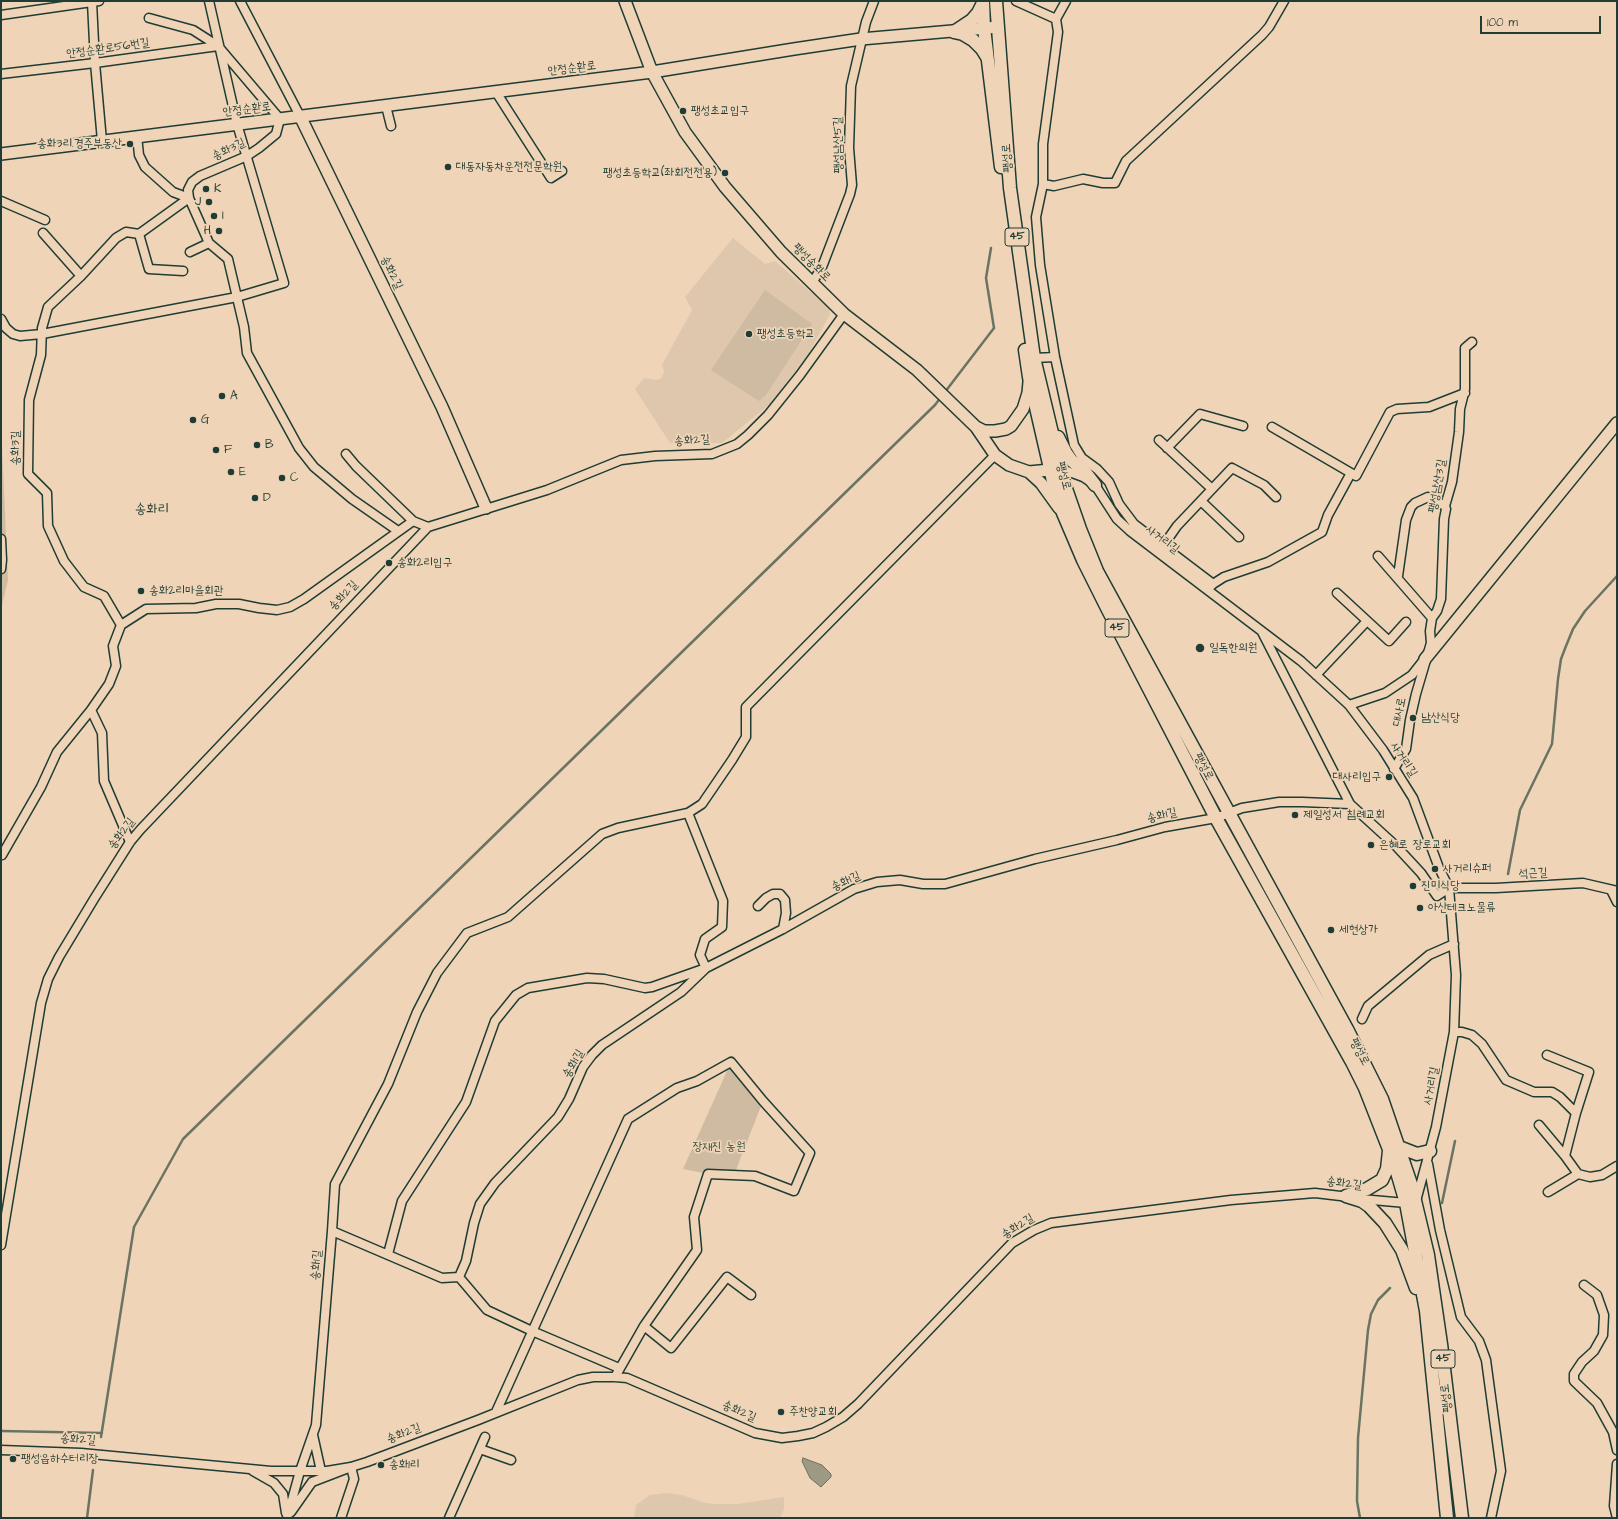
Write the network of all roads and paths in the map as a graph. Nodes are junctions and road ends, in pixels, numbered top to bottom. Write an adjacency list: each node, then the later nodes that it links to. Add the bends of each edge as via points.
1 (96, 1): 11 (street); 20 (street)
2 (209, 1): 18 (street)
3 (240, 1): 25 (street)
4 (625, 1): 21 (street, 팽성송화로)
5 (874, 1): 17 (street, 팽성남산5길)
6 (983, 1): 15 (main road, 팽성로 / 45); 16 (main road, via 972,20)
7 (996, 1): 14 (main road, 팽성로 / 45)
8 (1016, 1): 13 (street)
9 (1066, 1): 13 (street)
10 (1284, 1): 34 (street, via 1262,35 1126,161 1115,184 1083,179 1054,186)
11 (1, 15)
12 (149, 18): 18 (street, via 193,30)
13 (1056, 20): 34 (street, via 1058,32 1044,144)
14 (998, 27): 15 (street, 안정순환로); 51 (main road, 팽성로 / 45, via 1010,188)
15 (984, 28): 16 (street, 안정순환로); 19 (main road, 팽성로 / 45)
16 (954, 32): 17 (street, 안정순환로); 19 (main road, via 967,35 985,52)
17 (861, 39): 21 (street, 안정순환로); 44 (street, 팽성남산5길, via 851,86 852,185 822,267)
18 (218, 46): 20 (street, 안정순환로56번길); 26 (street); 27 (street)
19 (988, 62): 52 (main road, 팽성로 / 45, via 1011,250)
20 (94, 63): 22 (street, 안정순환로56번길); 30 (street)
21 (652, 72): 23 (street, 안정순환로); 44 (street, 팽성송화로, via 685,132 725,187 781,252)
22 (1, 74)
23 (496, 92): 24 (street, 안정순환로); 33 (street, via 552,178)
24 (386, 106): 25 (street, 안정순환로); 28 (street)
25 (300, 116): 26 (street, 안정순환로); 71 (street, 송화2길, via 442,407)
26 (280, 119): 27 (street, 안정순환로); 32 (street, 송화3길, via 276,134)
27 (236, 124): 29 (street, 안정순환로); 32 (street)
28 (391, 126)
29 (136, 136): 30 (street, 안정순환로); 35 (street, via 145,166 173,192)
30 (102, 141): 31 (street, 안정순환로)
31 (1, 154)
32 (247, 156): 35 (street, 송화3길, via 200,176 192,182 188,190); 45 (street, via 284,283)
33 (562, 171)
34 (1042, 184): 50 (street, via 1036,217 1040,266)
35 (189, 198): 39 (street); 40 (street)
36 (1, 201): 37 (street)
37 (45, 220)
38 (43, 232): 43 (street)
39 (139, 234): 42 (street, via 149,269); 43 (street, 송화3길, via 126,232 116,238)
40 (209, 243): 41 (street); 45 (street, via 228,259)
41 (190, 252)
42 (183, 271)
43 (80, 276): 48 (street, 송화3길, via 48,307)
44 (812, 283): 46 (street, 팽성송화로)
45 (237, 297): 48 (street); 75 (street, via 244,327 246,353 299,448 314,467 352,499)
46 (844, 314): 55 (street, 팽성송화로, via 918,370); 71 (street, 송화2길, via 768,415 737,444 712,454 621,460 548,490)
47 (1, 319): 48 (street, via 13,334)
48 (42, 334): 87 (street, 송화3길, via 41,355 29,400 28,474 47,493 48,526 64,561 84,587 104,596)
49 (1472, 342): 53 (street, 팽성남산3길, via 1465,348)
50 (1055, 357): 51 (street); 78 (street, via 1078,454 1104,476 1119,504 1134,524)
51 (1034, 358): 56 (main road, 팽성로 / 45)
52 (1030, 377): 55 (street, via 1023,409 1011,426 995,431 984,431); 63 (main road, 팽성로 / 45)
53 (1465, 393): 65 (street, via 1429,407 1397,409 1390,412 1356,476); 70 (street, 팽성남산3길, via 1460,409 1452,482)
54 (1617, 423): 89 (street)
55 (976, 426): 62 (street, 팽성송화로)
56 (1051, 426): 63 (main road, 팽성로 / 45); 66 (main road, via 1071,460)
57 (1244, 426): 60 (street, via 1200,414)
58 (1272, 427): 65 (street)
59 (1159, 440): 60 (street)
60 (1167, 448): 67 (street)
61 (346, 454): 73 (street)
62 (995, 455): 64 (street, 팽성송화로, via 1009,465); 95 (street, via 746,707 746,737 702,804)
63 (1055, 470): 64 (street, 팽성송화로); 66 (street, 사거리길, via 1067,471); 72 (main road, 팽성로 / 45); 96 (main road, 팽성로 / 45, via 1097,571)
64 (1029, 472): 72 (street, via 1041,482)
65 (1351, 473): 82 (street, via 1328,515 1322,532 1268,562 1224,577)
66 (1095, 485): 82 (street, 사거리길, via 1117,519)
67 (1212, 489): 68 (street, via 1232,468 1264,485); 69 (street)
68 (1276, 497)
69 (1201, 501): 76 (street); 78 (street, via 1177,526)
70 (1444, 506): 81 (street, via 1428,497 1411,507 1406,520); 84 (street, 팽성남산3길, via 1446,509 1441,599)
71 (486, 508): 74 (street, 송화2길)
72 (1063, 513): 97 (main road, 팽성로 / 45, via 1106,608)
73 (413, 521): 74 (street); 75 (street, 송화2길)
74 (428, 527): 98 (street, 송화2길)
75 (398, 531): 87 (street, 송화2길, via 290,607 277,610 239,604 216,604 196,608 146,609)
76 (1239, 537)
77 (1, 539): 80 (street)
78 (1163, 546): 82 (street)
79 (1378, 556): 81 (street)
80 (1, 569)
81 (1398, 576): 84 (street)
82 (1210, 587): 88 (street, 사거리길)
83 (1337, 593): 85 (street)
84 (1432, 618): 89 (street, 팽성남산3길, via 1431,643)
85 (1367, 620): 86 (street, via 1389,641); 90 (street)
86 (1406, 622)
87 (121, 625): 92 (street, via 113,646 116,666 109,684)
88 (1261, 631): 90 (street, 사거리길); 94 (street)
89 (1425, 659): 91 (street, via 1412,675 1385,693); 93 (street, 대사로, via 1410,720 1406,749)
90 (1316, 675): 91 (street, 사거리길)
91 (1349, 705): 93 (street, 사거리길)
92 (90, 710): 98 (street, via 102,733 104,781); 99 (street, via 58,752)
93 (1394, 769): 100 (street, 사거리길, via 1413,798)
94 (1350, 804): 96 (street, 송화1길, via 1279,802); 100 (street, 석근길, via 1396,846 1437,896)
95 (688, 813): 106 (street, via 723,901 722,927 705,939 700,955); 120 (street, 송화1길, via 618,828 602,834 508,917 467,933 437,972 417,1012 388,1084 335,1184)
96 (1228, 813): 97 (street, 송화1길); 112 (main road, 팽성로 / 45, via 1368,1069 1382,1099)
97 (1216, 818): 104 (street, 송화1길, via 1165,827 945,884 900,880 878,882 854,889); 112 (main road, 팽성로 / 45, via 1352,1062)
98 (130, 842): 121 (street, 송화2길, via 48,979 41,1003)
99 (2, 855)
100 (1449, 888): 101 (street, 석근길, via 1583,883); 105 (street, 사거리길)
101 (1614, 890): 102 (street)
102 (1617, 902)
103 (758, 906): 104 (street, via 773,894 780,894 785,900)
104 (784, 929): 106 (street, 송화1길)
105 (1454, 944): 107 (street, via 1429,955 1368,1006); 108 (street, 사거리길)
106 (706, 968): 122 (street, via 645,988 587,978 528,988 516,994 495,1021 466,1102 402,1201); 123 (street, 송화1길, via 681,992 602,1045 592,1055 583,1067 558,1117 495,1184 480,1204 466,1261)
107 (1362, 1019)
108 (1454, 1032): 110 (street, via 1472,1036 1482,1044 1506,1080 1534,1092 1552,1092); 113 (street, 사거리길)
109 (1547, 1055): 110 (street, via 1589,1072)
110 (1576, 1113): 114 (street)
111 (1539, 1125): 114 (street)
112 (1394, 1148): 113 (main road); 118 (main road, via 1382,1180 1367,1190); 119 (main road, 팽성로 / 45)
113 (1429, 1156): 119 (street, 사거리길); 150 (street, via 1440,1230 1461,1317 1479,1341 1486,1360 1501,1471)
114 (1565, 1156): 116 (street)
115 (1617, 1166): 116 (street, via 1602,1176)
116 (1578, 1174): 117 (street)
117 (1548, 1192)
118 (1346, 1196): 119 (street, 송화2길); 127 (main road, via 1369,1206 1392,1233 1402,1250); 130 (street, 송화2길, via 1315,1193 1231,1200 1052,1223 1034,1230 1012,1243 858,1404 843,1417 812,1433 782,1438 755,1433 627,1378)
119 (1411, 1202): 127 (main road, 팽성로 / 45); 149 (main road, 팽성로 / 45, via 1433,1286)
120 (332, 1231): 122 (street); 132 (street, 송화1길, via 316,1425)
121 (1, 1245)
122 (388, 1254): 123 (street, via 442,1278)
123 (459, 1277): 128 (street, via 487,1310)
124 (1584, 1285): 136 (street, via 1597,1295 1604,1315 1603,1335 1594,1351 1574,1374 1574,1381 1597,1402 1612,1432)
125 (751, 1295): 126 (street, via 727,1277 671,1348)
126 (644, 1326): 128 (street, via 697,1250 694,1217 708,1174 755,1176 794,1191 810,1153 731,1062 697,1081 677,1088 628,1119); 129 (street)
127 (1428, 1328): 143 (main road, 팽성로 / 45)
128 (532, 1331): 129 (street); 131 (street)
129 (619, 1368): 130 (street)
130 (615, 1377): 131 (street, 송화2길, via 578,1380)
131 (496, 1412): 139 (street, 송화2길)
132 (313, 1435): 141 (street, 송화1길); 142 (street)
133 (485, 1437): 134 (street)
134 (480, 1449): 137 (street); 146 (street)
135 (1, 1450): 140 (street, 송화2길, via 81,1453)
136 (1617, 1450)
137 (510, 1460)
138 (1617, 1464): 151 (street, via 1614,1506)
139 (351, 1468): 142 (street, 송화2길); 144 (street, via 312,1482); 145 (street, via 354,1479)
140 (248, 1469): 141 (street, 송화2길); 144 (street, via 274,1483 283,1494)
141 (300, 1471): 142 (street, 송화2길); 144 (street, 송화1길)
142 (321, 1471)
143 (1446, 1502): 147 (street); 148 (main road, 팽성로 / 45)
144 (287, 1518)
145 (340, 1518)
146 (449, 1518)
147 (1444, 1518)
148 (1447, 1518)
149 (1462, 1518)
150 (1491, 1518)
151 (1617, 1518)

